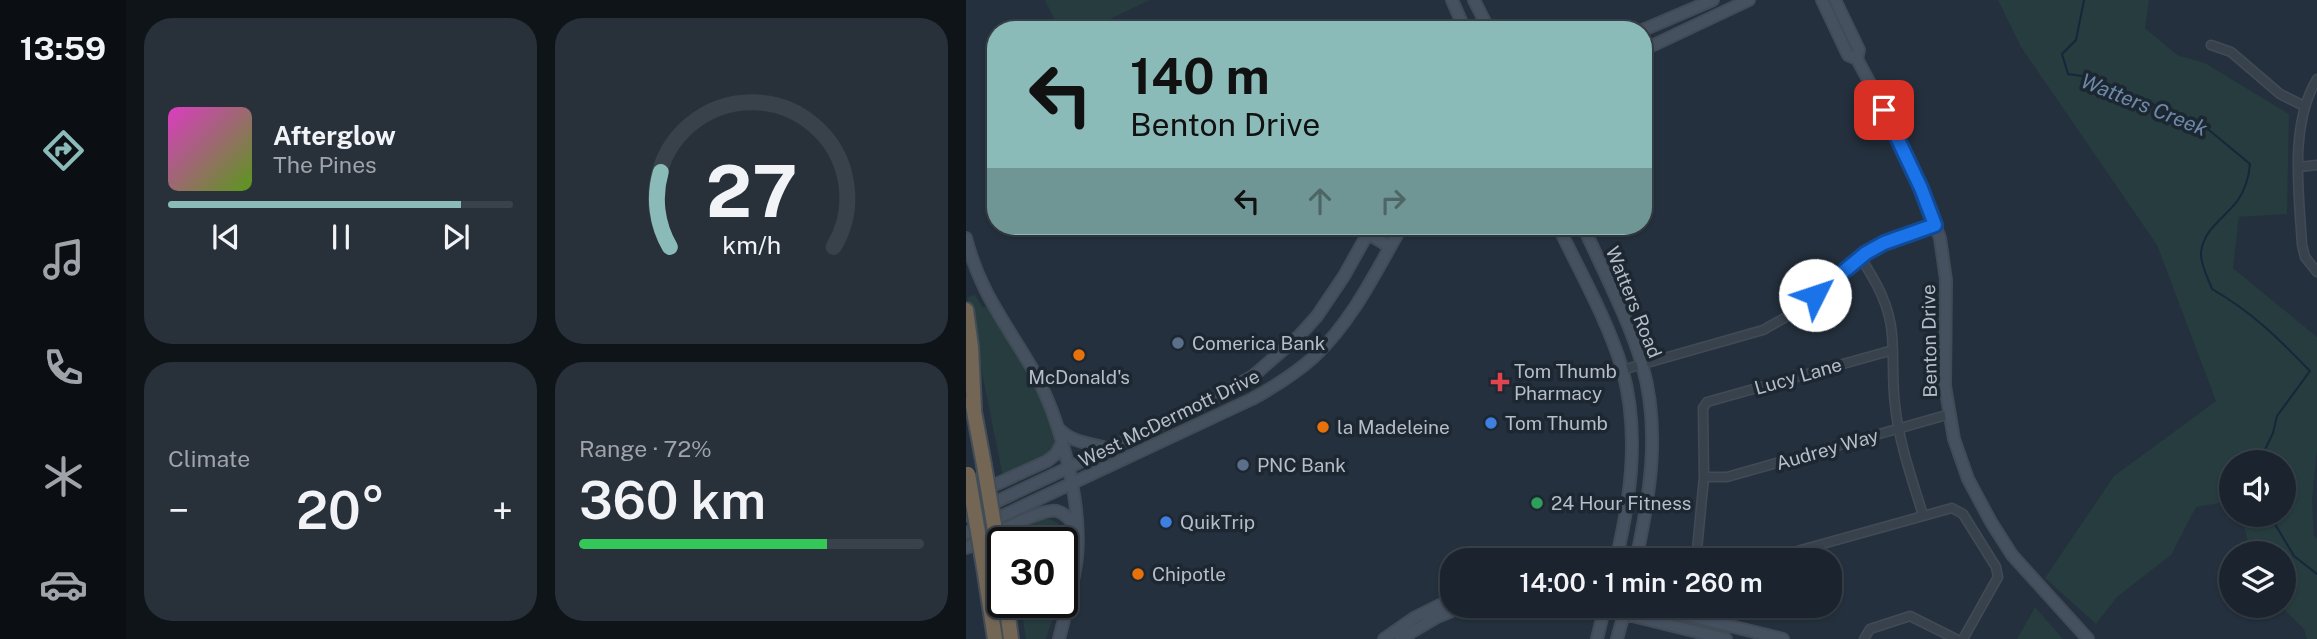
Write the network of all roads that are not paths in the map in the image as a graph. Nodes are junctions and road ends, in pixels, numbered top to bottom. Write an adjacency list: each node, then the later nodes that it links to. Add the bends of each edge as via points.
1 (1452, 0): 7 (main road)
2 (1474, 0): 8 (main road)
3 (1713, 0): 9 (main road)
4 (1749, 0): 11 (main road)
5 (1822, 0): 14 (main road, Benton Drive, via 1848,55)
6 (1835, 0): 14 (main road, Benton Drive, via 1859,50)
7 (1461, 21)
8 (1484, 21)
9 (1652, 26)
10 (1652, 40): 11 (main road)
11 (1655, 44): 13 (main road)
12 (2211, 45): 16 (street, via 2231,52 2280,94)
13 (1652, 46)
14 (1857, 59): 19 (main road, Benton Drive)
15 (2317, 79): 16 (street)
16 (2304, 106): 18 (street)
17 (2317, 165): 18 (street)
18 (2299, 167): 28 (street, via 2302,245)
19 (1935, 225): 27 (street); 37 (main road, Benton Drive, via 1946,281 1945,386)
20 (1366, 235): 34 (main road, West McDermott Drive, via 1317,316)
21 (1375, 235): 26 (main road)
22 (1397, 235): 26 (main road, West McDermott Drive)
23 (1562, 235): 33 (main road, Watters Road)
24 (1587, 235): 31 (main road, Watters Road)
25 (966, 238): 38 (main road, via 984,289 1035,374)
26 (1390, 247): 35 (main road, West McDermott Drive, via 1329,341 1294,373)
27 (1860, 257): 30 (street, via 1887,309); 31 (street, via 1795,312 1763,330)
28 (2317, 272)
29 (966, 310): 36 (highway)
30 (1893, 349): 39 (street); 44 (street, Lucy Lane, via 1704,405)
31 (1642, 364): 33 (street); 57 (main road, Watters Road, via 1652,462)
32 (966, 370): 36 (highway)
33 (1622, 370): 56 (main road, Watters Road, via 1632,463)
34 (1244, 383): 35 (main road); 41 (main road, West McDermott Drive)
35 (1252, 399): 45 (main road, West McDermott Drive)
36 (974, 409): 49 (highway, bridge)
37 (1950, 414): 39 (street, Audrey Way); 80 (main road, Benton Drive, via 1968,479 2000,537)
38 (1058, 428): 40 (main road); 41 (main road, via 1079,442)
39 (1900, 429): 44 (street, Audrey Way, via 1727,477); 47 (street)
40 (1062, 443): 43 (main road); 46 (main road, via 1046,461)
41 (1110, 449): 43 (main road, West McDermott Drive)
42 (967, 469): 68 (highway, bridge)
43 (1068, 469): 45 (main road); 48 (main road, West McDermott Drive)
44 (1704, 477): 58 (street)
45 (1071, 485): 52 (main road); 53 (main road, West McDermott Drive)
46 (966, 498)
47 (1923, 515): 59 (street); 79 (street, via 1952,508 1962,514 1996,567 1998,577)
48 (966, 516)
49 (994, 527)
50 (1012, 527): 51 (main road, via 1044,512 1059,511)
51 (1075, 527)
52 (1077, 527)
53 (966, 533)
54 (987, 538): 55 (main road)
55 (966, 548)
56 (1619, 548)
57 (1639, 548)
58 (1697, 548)
59 (1807, 548)
60 (1440, 604): 71 (main road)
61 (1440, 616): 72 (main road)
62 (1008, 618): 69 (highway)
63 (1064, 618): 70 (main road)
64 (1602, 618): 73 (main road)
65 (1623, 618): 74 (main road)
66 (1655, 618): 75 (main road)
67 (1698, 618): 76 (main road)
68 (995, 639)
69 (1011, 639)
70 (1059, 639)
71 (1384, 639)
72 (1400, 639)
73 (1597, 639)
74 (1617, 639)
75 (1726, 639)
76 (1783, 639)
77 (1864, 639): 78 (street, via 1870,629 1910,616)
78 (1956, 639)
79 (1964, 639)
80 (2088, 639)

